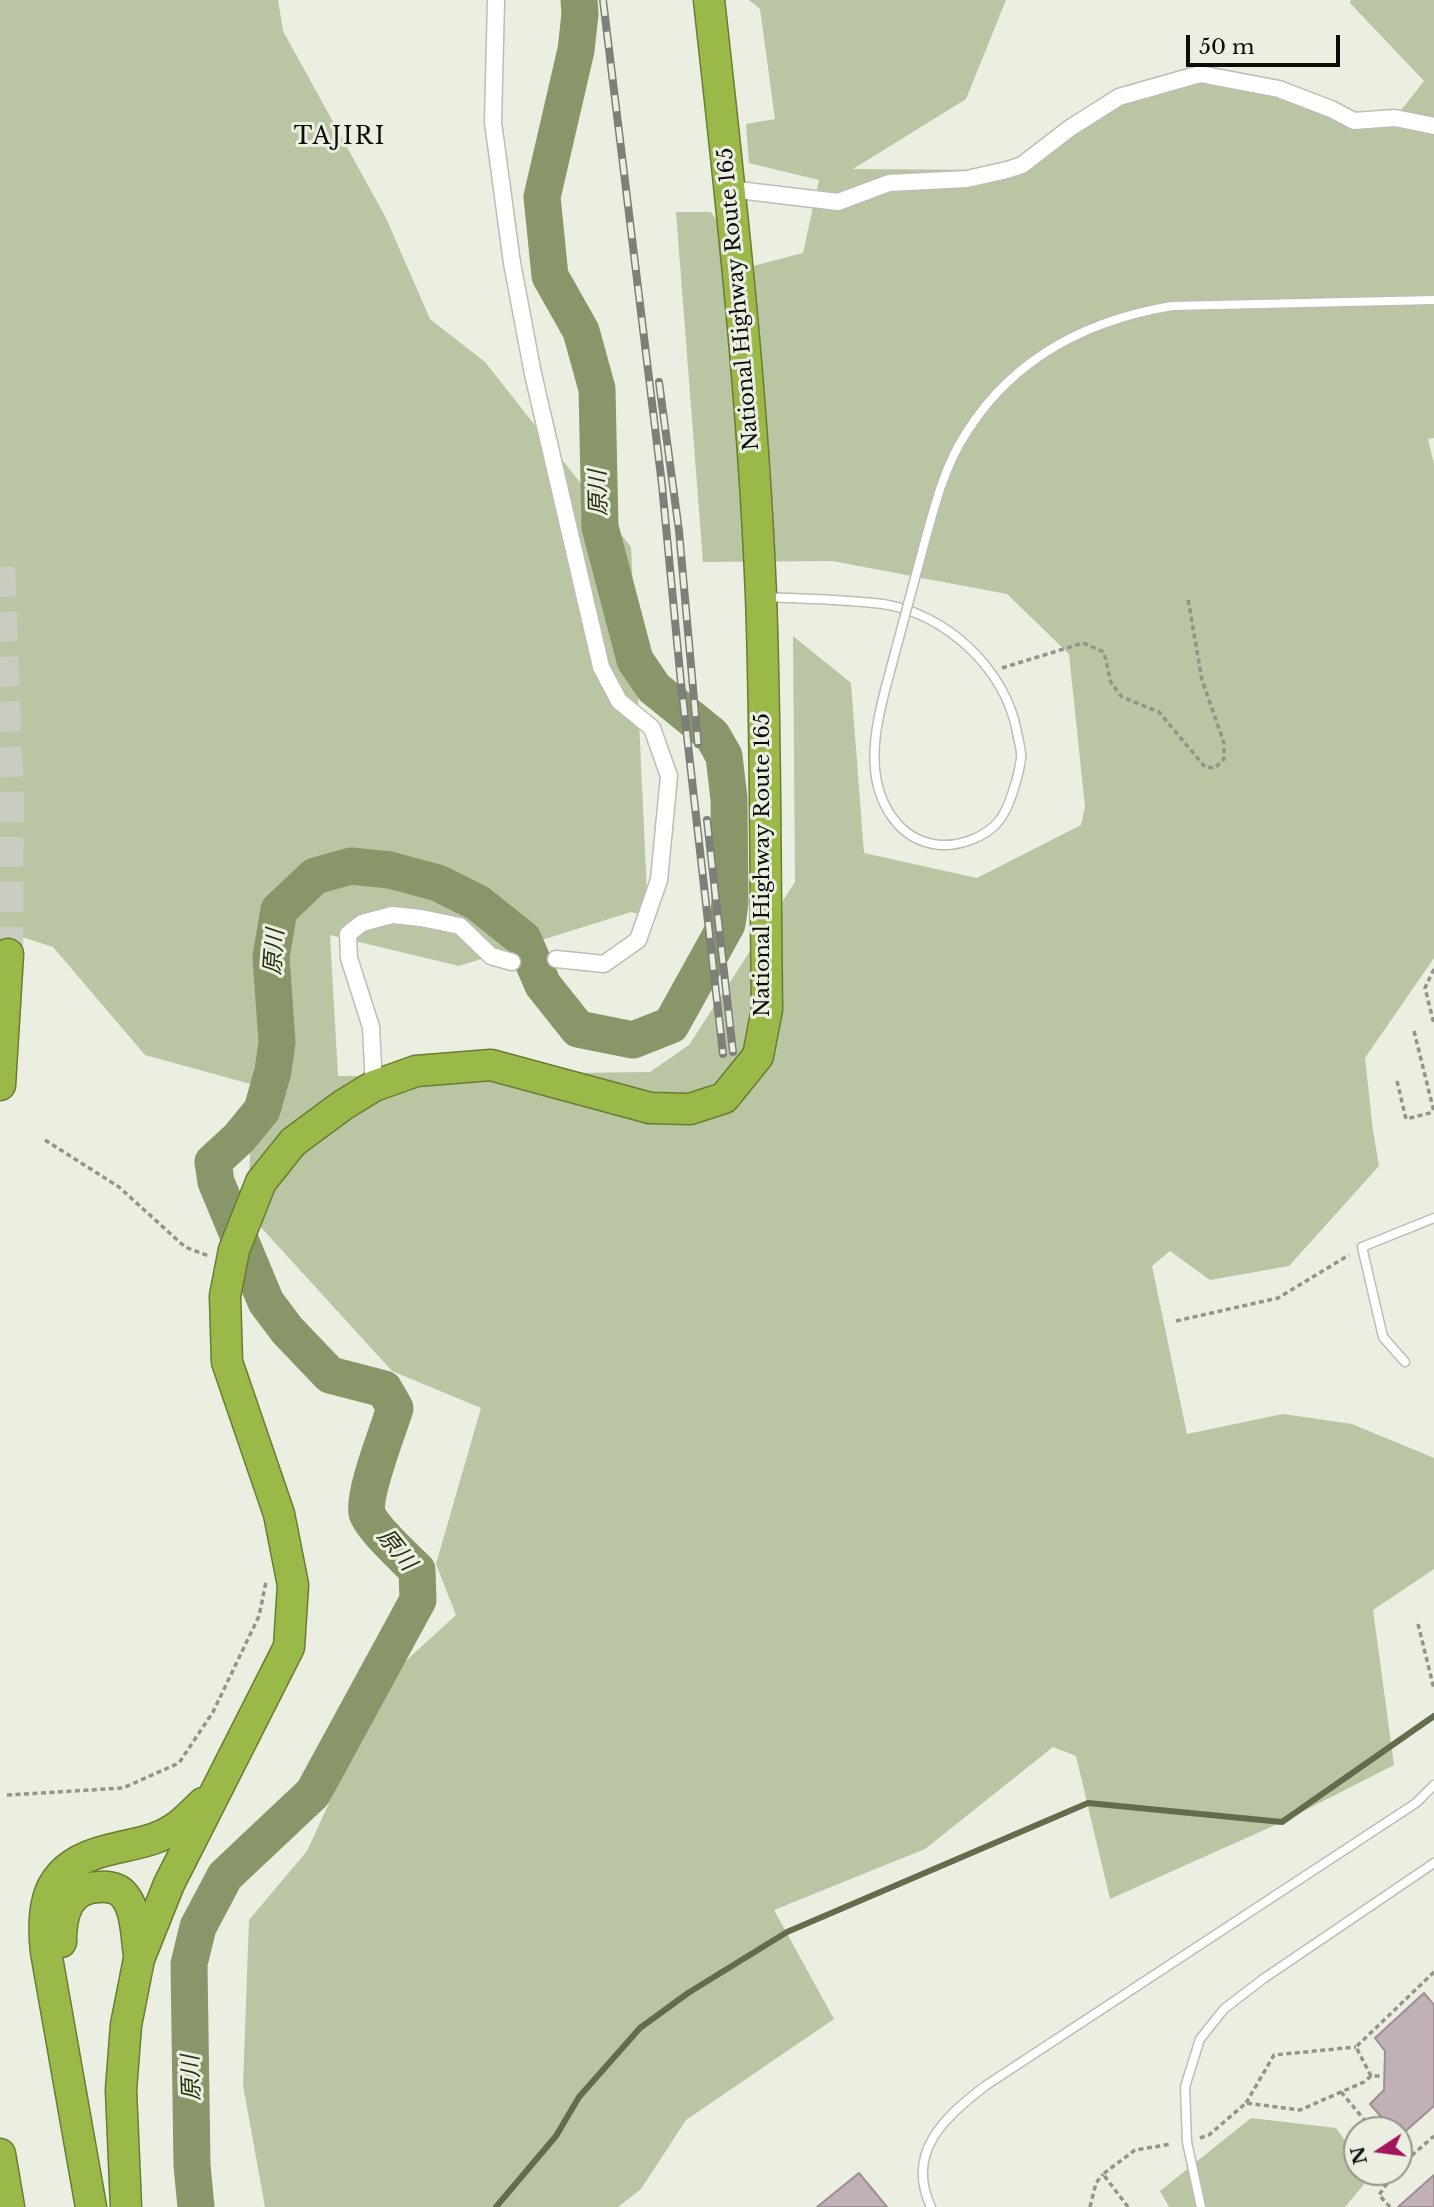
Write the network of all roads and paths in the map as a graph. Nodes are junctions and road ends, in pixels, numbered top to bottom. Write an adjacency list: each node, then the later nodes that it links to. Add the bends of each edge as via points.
1 (496, 0): 10 (street, via 493,122 533,374 601,667 619,701 652,728 670,776 659,880 638,940 604,964)
2 (709, 0): 4 (highway, National Highway Route 165)
3 (1434, 126): 4 (street, via 1395,118 1354,121 1279,89 1200,74 1119,97 1022,165 1007,170 967,179 889,183 838,202)
4 (730, 189): 6 (highway, National Highway Route 165, via 750,403)
5 (1434, 300): 8 (lane, bridge, via 1172,306 1135,312 1067,338 1011,379 959,445 940,486 877,722 875,773 883,805 902,831 926,844 976,839 998,822 1014,788 1021,756 1014,716)
6 (761, 597): 8 (lane, via 884,604 920,615 967,645); 17 (highway, National Highway Route 165, via 767,1009 758,1056 724,1098 691,1109 650,1108 491,1065 416,1071)
7 (1188, 599): 8 (path, via 1202,680 1224,743 1224,759 1215,768 1205,767 1159,712 1122,697 1111,683 1104,652 1083,643)
8 (990, 672)
9 (8, 954): 16 (highway)
10 (556, 959)
11 (512, 961): 17 (street, via 491,956 460,926 421,918 392,915 362,923 348,934 349,958 371,1027)
12 (1434, 969): 13 (path, via 1425,988)
13 (1434, 1024)
14 (1414, 1031): 18 (path)
15 (1397, 1081): 18 (path, via 1406,1119)
16 (0, 1085)
17 (373, 1086): 22 (highway, National Highway Route 165, via 293,1142 261,1182)
18 (1434, 1112)
19 (45, 1140): 22 (path, via 119,1187 185,1247)
20 (1434, 1218): 21 (lane)
21 (1362, 1247): 23 (path, via 1278,1298); 24 (lane, via 1382,1337)
22 (232, 1258): 29 (highway, National Highway Route 165, via 225,1296 227,1362 279,1514 293,1585 289,1647)
23 (1176, 1321)
24 (1405, 1362)
25 (267, 1578): 30 (path, via 259,1616 213,1712 179,1763 123,1788)
26 (1418, 1624): 27 (path)
27 (1434, 1689)
28 (1434, 1785): 53 (lane, via 1407,1809 953,2111 931,2138 923,2161 925,2195)
29 (215, 1791): 31 (highway, via 175,1829); 33 (highway, National Highway Route 165)
30 (7, 1795)
31 (126, 1847): 33 (highway, via 156,1861); 50 (highway, via 94,1853 66,1869 44,1910 46,1952)
32 (1434, 1863): 44 (lane, via 1224,2009 1200,2039 1185,2087)
33 (169, 1884): 34 (highway); 35 (highway, National Highway Route 165)
34 (120, 1891): 35 (highway, via 134,1921); 51 (highway, via 106,1886 81,1891 63,1912 61,1931 67,2008)
35 (139, 1959): 52 (highway, National Highway Route 165, via 126,2025 121,2090)
36 (1434, 1972): 37 (path)
37 (1356, 2047): 38 (path); 41 (path, via 1275,2055)
38 (1371, 2076): 39 (path); 40 (path)
39 (1383, 2076)
40 (1341, 2092): 41 (path, via 1300,2110); 42 (path)
41 (1246, 2103): 44 (path, via 1209,2135)
42 (1361, 2116)
43 (1434, 2136): 45 (path)
44 (1186, 2142): 47 (path, via 1135,2150); 56 (lane)
45 (1413, 2153)
46 (0, 2154): 49 (highway)
47 (1102, 2174): 54 (path); 55 (path)
48 (1385, 2186): 57 (path, via 1378,2195)
49 (9, 2207)
50 (91, 2207)
51 (102, 2207)
52 (126, 2207)
53 (931, 2207)
54 (1090, 2207)
55 (1128, 2207)
56 (1201, 2207)
57 (1390, 2207)

